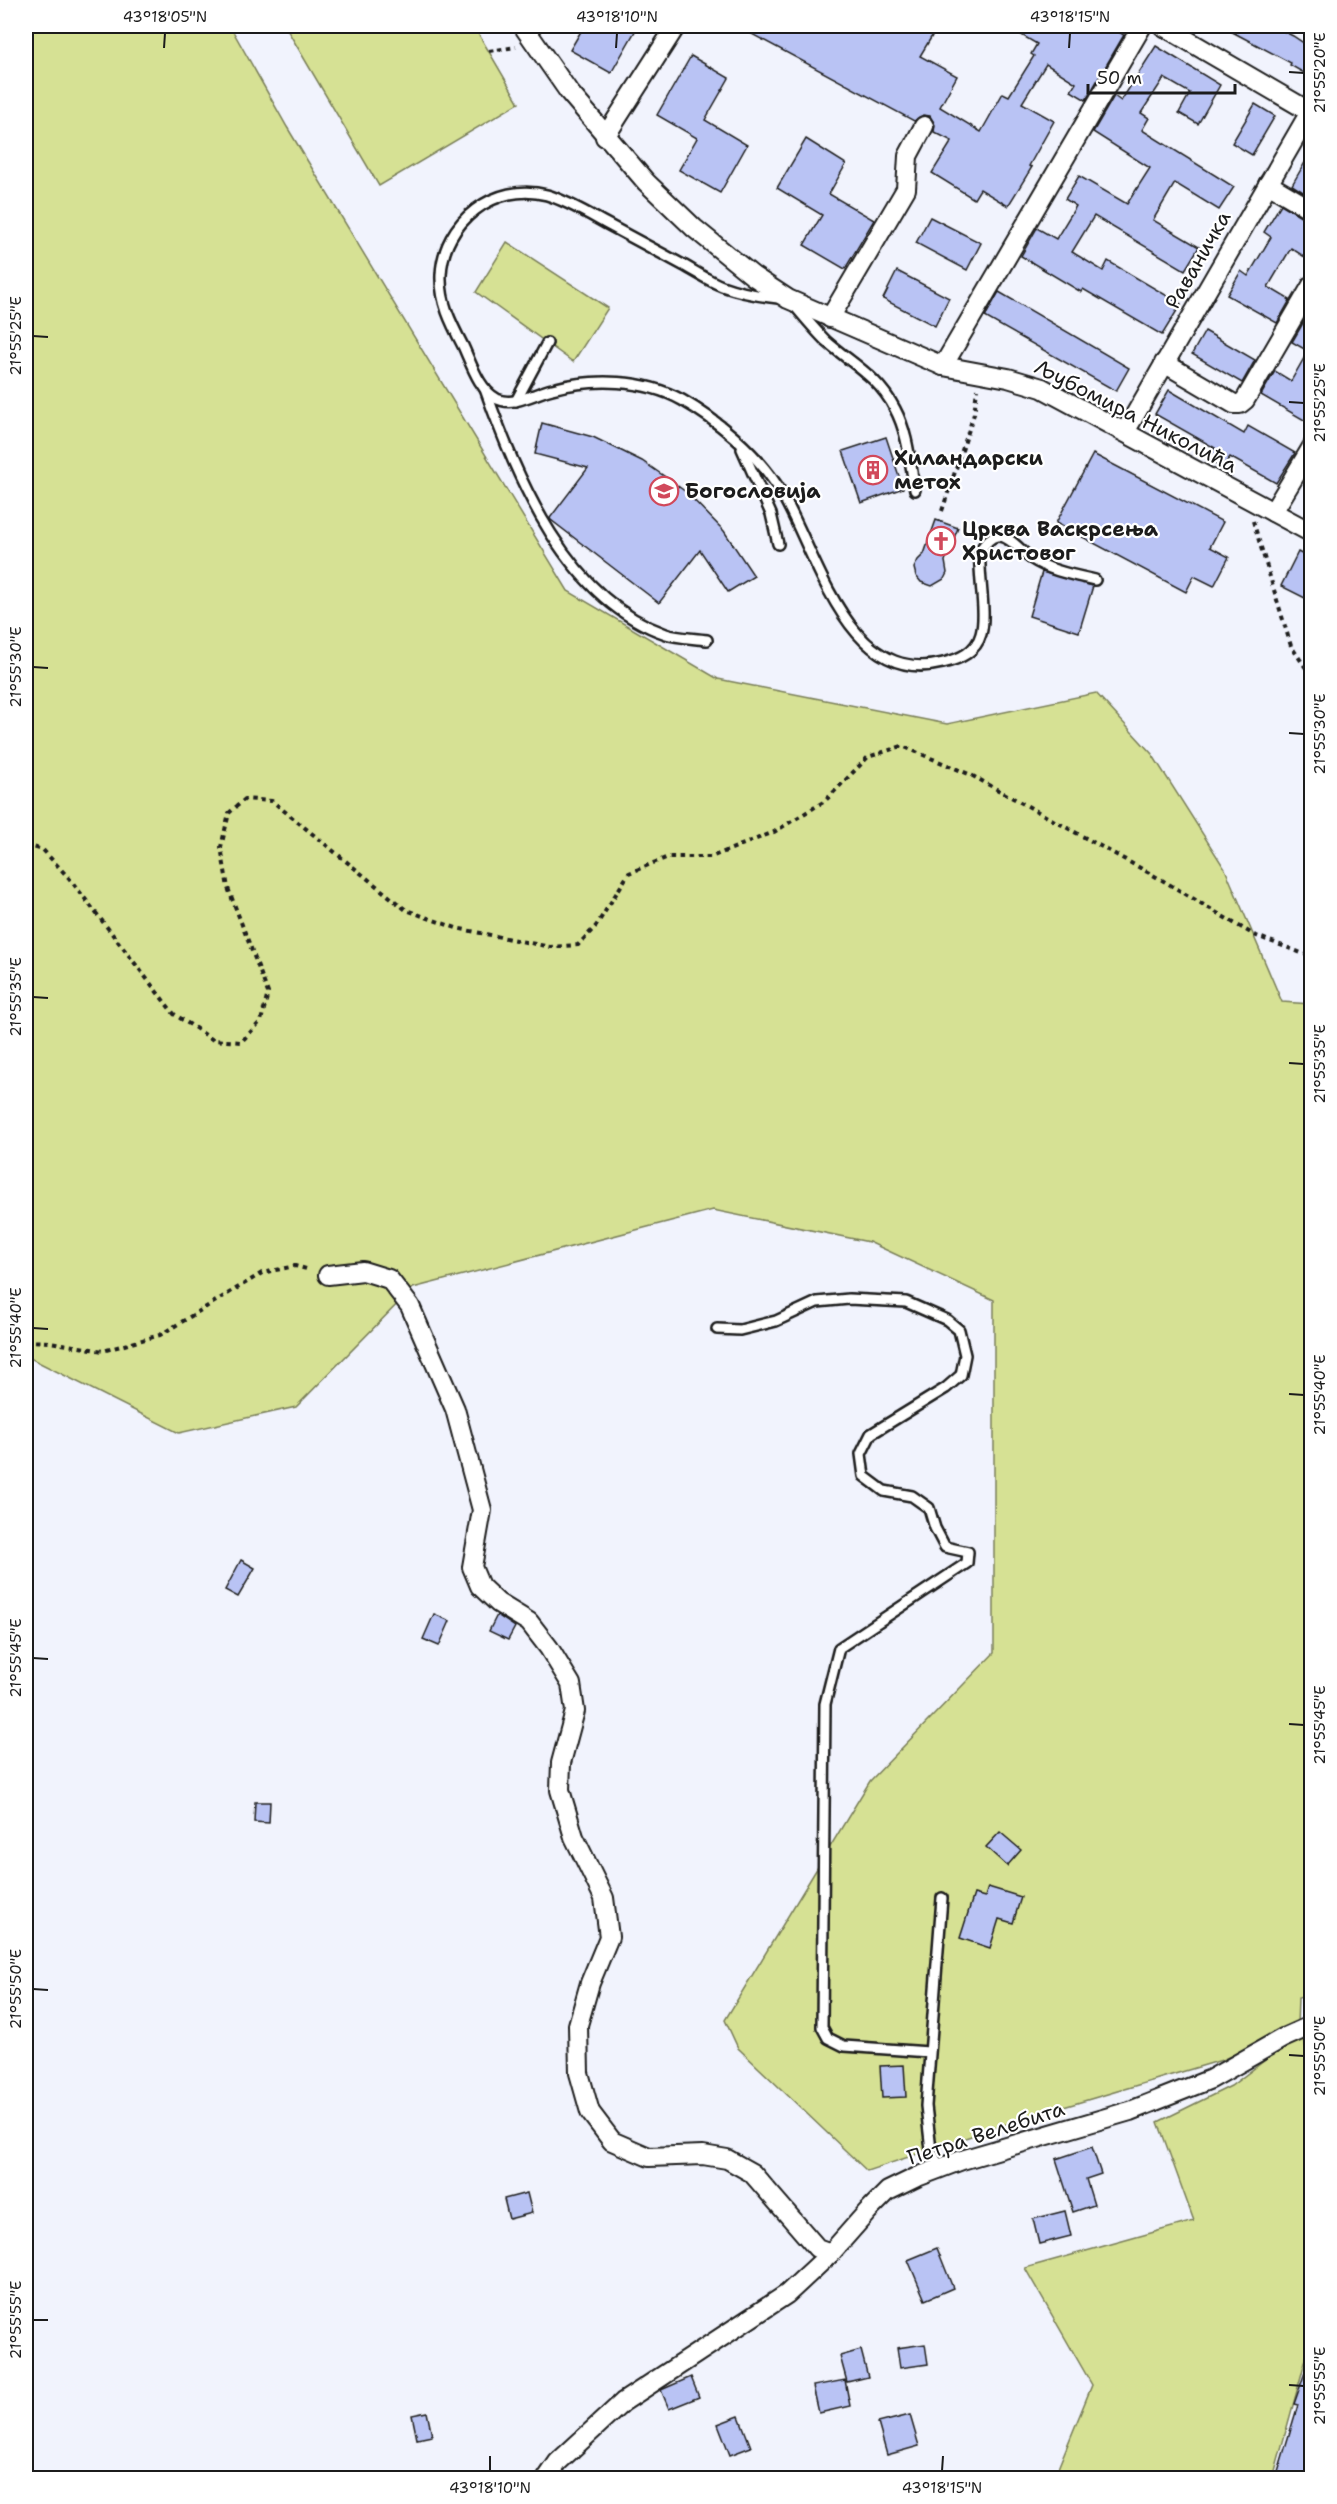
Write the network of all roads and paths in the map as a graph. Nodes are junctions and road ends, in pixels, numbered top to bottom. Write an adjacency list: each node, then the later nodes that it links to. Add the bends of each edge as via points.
1 (522, 26): 5 (street, Љубомира Николића)
2 (676, 26): 9 (street)
3 (1142, 26): 17 (street)
4 (1162, 26): 7 (street)
5 (535, 45): 6 (path); 9 (street, Љубомира Николића)
6 (489, 51)
7 (1310, 112): 10 (street, Раваничка)
8 (924, 126): 14 (street, via 908,156 906,189)
9 (605, 137): 13 (street, Љубомира Николића, via 694,228 753,276)
10 (1268, 184): 11 (street); 16 (street, Раваничка)
11 (1311, 210)
12 (1311, 285): 16 (street, via 1240,404)
13 (789, 299): 14 (street, Љубомира Николића); 19 (lane, via 753,295 720,285 547,195 523,192 498,196 478,206 460,223 442,261 444,311); 24 (lane, via 825,340 881,387 895,410 906,441)
14 (830, 318): 17 (street, Љубомира Николића)
15 (547, 343): 20 (lane)
16 (1164, 363): 21 (street, Раваничка)
17 (943, 366): 18 (street, Љубомира Николића)
18 (978, 373): 21 (street, Љубомира Николића, via 1042,388); 26 (path, via 974,414)
19 (485, 389): 20 (lane, via 498,400); 31 (lane, via 516,471 545,522 587,582 633,619 668,634)
20 (516, 401): 22 (lane, via 588,382 656,388 683,400)
21 (1125, 432): 25 (street, Љубомира Николића)
22 (740, 444): 29 (lane, via 771,514); 30 (lane, via 777,486 848,623 870,648 891,660 939,664 962,658 974,649 982,633 980,551 991,538 1005,538 1047,567)
23 (1311, 447): 27 (street)
24 (915, 490)
25 (1247, 498): 27 (street, Љубомира Николића); 32 (path, via 1291,646)
26 (942, 511)
27 (1273, 512): 28 (street, Љубомира Николића)
28 (1311, 533)
29 (778, 544)
30 (1095, 580)
31 (707, 640)
32 (1311, 677)
33 (26, 845): 34 (path, via 43,850 69,878 174,1014 213,1040 241,1042 261,1021 268,993 228,888 221,847 229,813 245,800 272,801 406,910 456,928 550,947 578,945 596,926 629,873 668,857 711,857 774,832 825,801 868,757 902,746 971,775 1254,935)
34 (1311, 957)
35 (328, 1275): 37 (path, via 295,1266 262,1273 160,1335 104,1352); 42 (street, via 363,1271 389,1279 410,1306 455,1409 482,1510 472,1567 480,1586 498,1603 529,1622 571,1684 575,1711 561,1763 560,1790 574,1837 604,1898 609,1937 578,2025 579,2073 590,2112 612,2141 649,2157 703,2155 727,2159 752,2173 817,2248)
36 (717, 1329): 40 (lane, via 740,1330 776,1321 817,1302 849,1299 906,1302 947,1320 959,1330 965,1355 960,1375 946,1388 871,1434 861,1454 864,1476 884,1491 912,1496 929,1508 945,1547 968,1552 967,1563 839,1648 825,1704 822,2027 828,2038 844,2046)
37 (26, 1341)
38 (942, 1898): 40 (lane)
39 (1311, 2025): 41 (street, Петра Велебита, via 1211,2079 1130,2111)
40 (929, 2052): 41 (lane, via 926,2106 931,2150)
41 (940, 2168): 42 (street, Петра Велебита, via 888,2191)
42 (831, 2253): 43 (street, Петра Велебита, via 787,2294 623,2402 558,2462)
43 (547, 2478)

